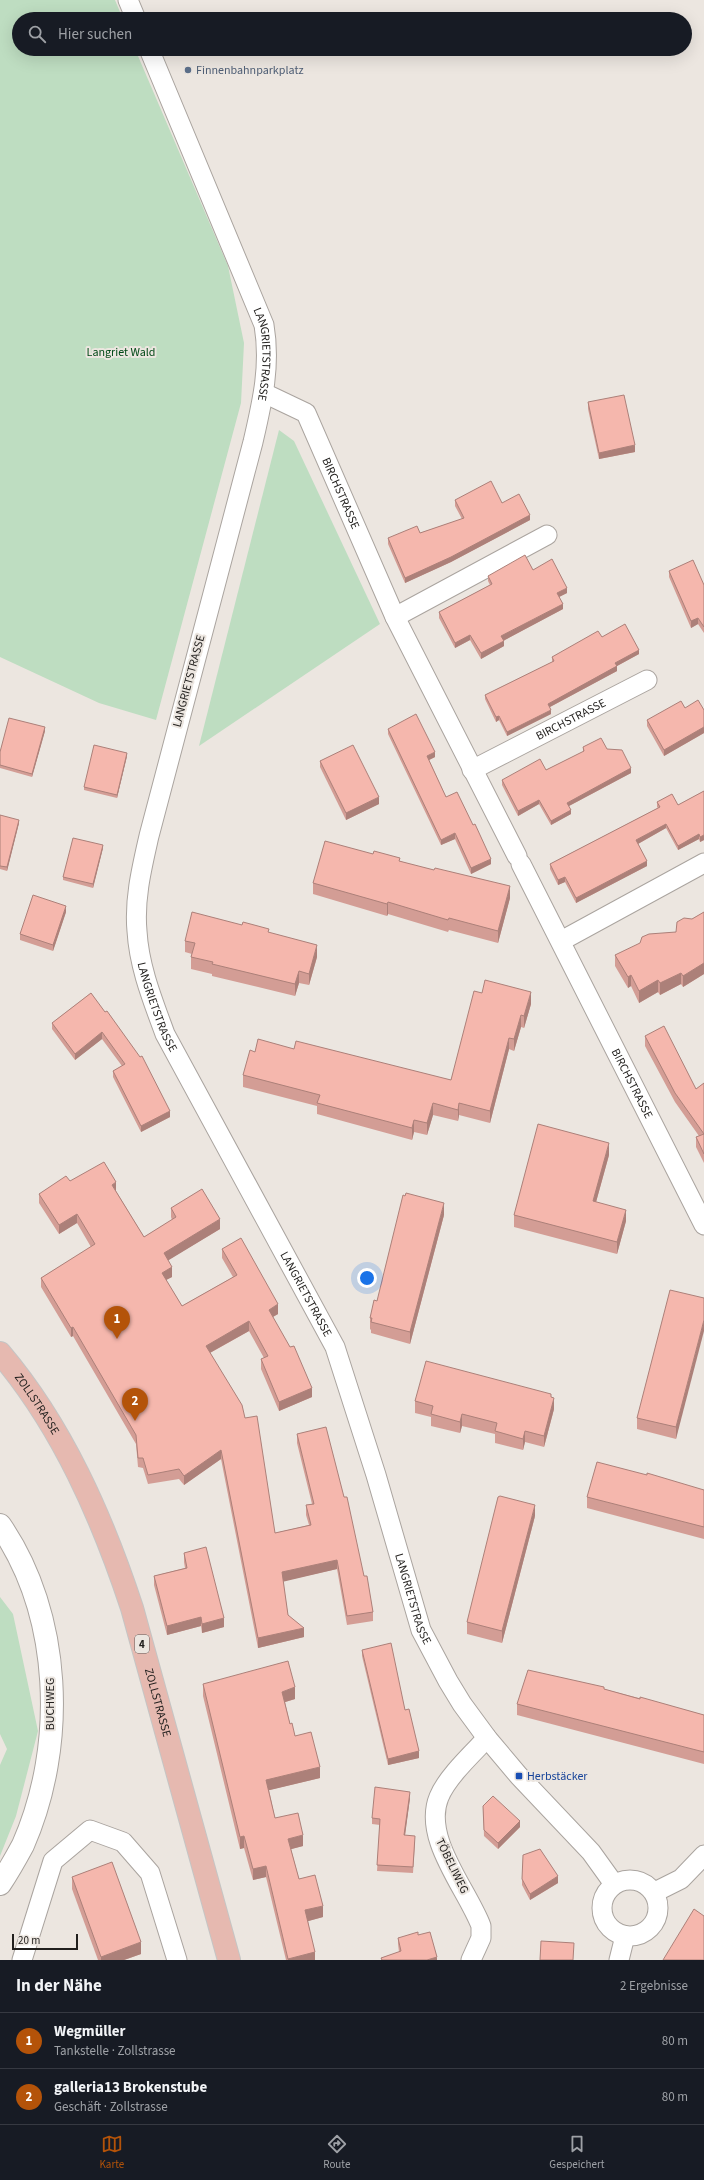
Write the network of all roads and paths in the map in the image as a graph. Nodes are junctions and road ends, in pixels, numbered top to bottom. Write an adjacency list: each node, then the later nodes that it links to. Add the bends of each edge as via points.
1 (128, 0): 2 (street)
2 (133, 12)
3 (152, 56): 4 (street, LANGRIETSTRASSE, via 264,325 267,359)
4 (264, 393): 6 (street, BIRCHSTRASSE, via 306,413); 14 (street, LANGRIETSTRASSE, via 149,836 139,879 136,930 147,985 165,1034 335,1347 376,1475 421,1630 462,1704)
5 (547, 534): 6 (street)
6 (395, 617): 8 (street, BIRCHSTRASSE)
7 (647, 680): 8 (street, BIRCHSTRASSE)
8 (472, 770): 10 (street, BIRCHSTRASSE)
9 (704, 863): 10 (street)
10 (561, 941): 11 (street, BIRCHSTRASSE)
11 (704, 1225)
12 (0, 1352): 22 (main road, ZOLLSTRASSE / 4, via 52,1425 76,1469 117,1562 132,1608)
13 (0, 1524): 16 (street, BUCHWEG, via 15,1547 41,1610 51,1681 50,1741 41,1792 22,1845)
14 (487, 1738): 17 (street, LANGRIETSTRASSE, via 591,1852); 23 (street, TÖBELIWEG, via 462,1764 439,1796 435,1814 436,1832 446,1857 481,1926 480,1938)
15 (704, 1855): 18 (street, via 681,1879)
16 (0, 1884)
17 (614, 1884): 18 (street, via 631,1879 641,1881); 19 (street, via 607,1890 603,1899 603,1918 616,1933)
18 (655, 1892): 19 (street, via 659,1910 656,1920 644,1933)
19 (625, 1936): 24 (street)
20 (22, 1960): 21 (street, via 53,1861 90,1830 123,1842 150,1874)
21 (177, 1960)
22 (228, 1960)
23 (472, 1960)
24 (619, 1960)

